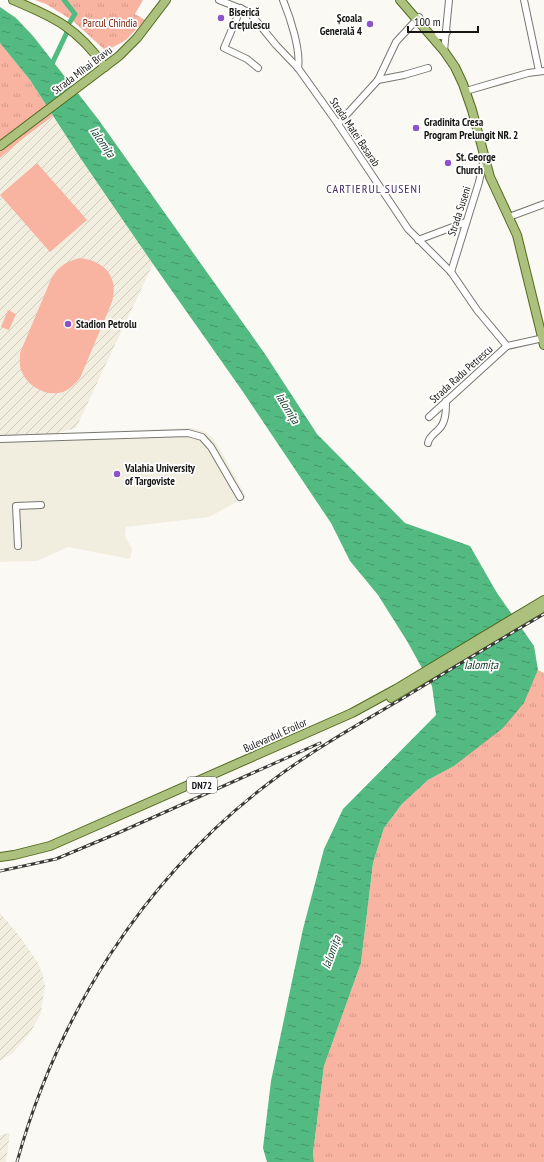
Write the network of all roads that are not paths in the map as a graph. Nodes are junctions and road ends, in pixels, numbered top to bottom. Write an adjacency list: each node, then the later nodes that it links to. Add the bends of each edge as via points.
1 (13, 0): 14 (main road, via 68,28 86,44)
2 (166, 0): 14 (main road, Strada Mihai Bravu, via 137,38 119,56)
3 (219, 0): 9 (street, Strada Matei Basarab)
4 (283, 0): 16 (street, via 299,56)
5 (400, 0): 10 (main road)
6 (404, 0): 10 (main road)
7 (449, 0): 11 (street)
8 (524, 0): 18 (street)
9 (241, 8): 15 (street, via 224,48 247,59); 16 (street, Strada Matei Basarab, via 252,14)
10 (418, 18): 12 (main road); 13 (main road); 19 (street, via 396,42)
11 (447, 32): 12 (street); 13 (street)
12 (436, 36): 13 (main road)
13 (445, 49): 20 (main road)
14 (102, 64): 22 (main road, Strada Mihai Bravu, via 96,74)
15 (258, 68)
16 (298, 68): 21 (street, Strada Matei Basarab)
17 (428, 68): 19 (street)
18 (541, 72): 20 (street, via 528,73)
19 (378, 80): 21 (street)
20 (467, 90): 23 (main road); 23 (main road)
21 (338, 124): 29 (street, Strada Matei Basarab)
22 (0, 146)
23 (487, 171): 24 (street, Strada Suseni); 25 (main road); 27 (main road)
24 (479, 182): 25 (street); 28 (street, Strada Suseni)
25 (493, 184): 27 (main road)
26 (544, 204): 27 (street)
27 (511, 217): 31 (main road)
28 (466, 222): 29 (street); 30 (street, Strada Suseni)
29 (418, 240): 30 (street, Strada Matei Basarab)
30 (451, 272): 32 (street, Strada Matei Basarab, via 477,310)
31 (543, 338): 32 (street)
32 (507, 346): 33 (street, Strada Radu Petrescu)
33 (446, 401): 34 (street, Strada Radu Petrescu); 36 (street, via 442,426)
34 (429, 417)
35 (0, 439): 37 (street, via 188,433 202,437 211,447)
36 (428, 443)
37 (240, 497)
38 (41, 505): 39 (street, via 16,506)
39 (18, 546)
40 (544, 600): 42 (main road, Bulevardul Eroilor / DN72)
41 (544, 608): 42 (main road, Bulevardul Eroilor / DN72)
42 (397, 691): 43 (main road, Bulevardul Eroilor / DN72, via 61,841 33,851); 44 (main road, Bulevardul Eroilor / DN72, via 373,708 64,845 34,855)
43 (0, 857)
44 (0, 861)

